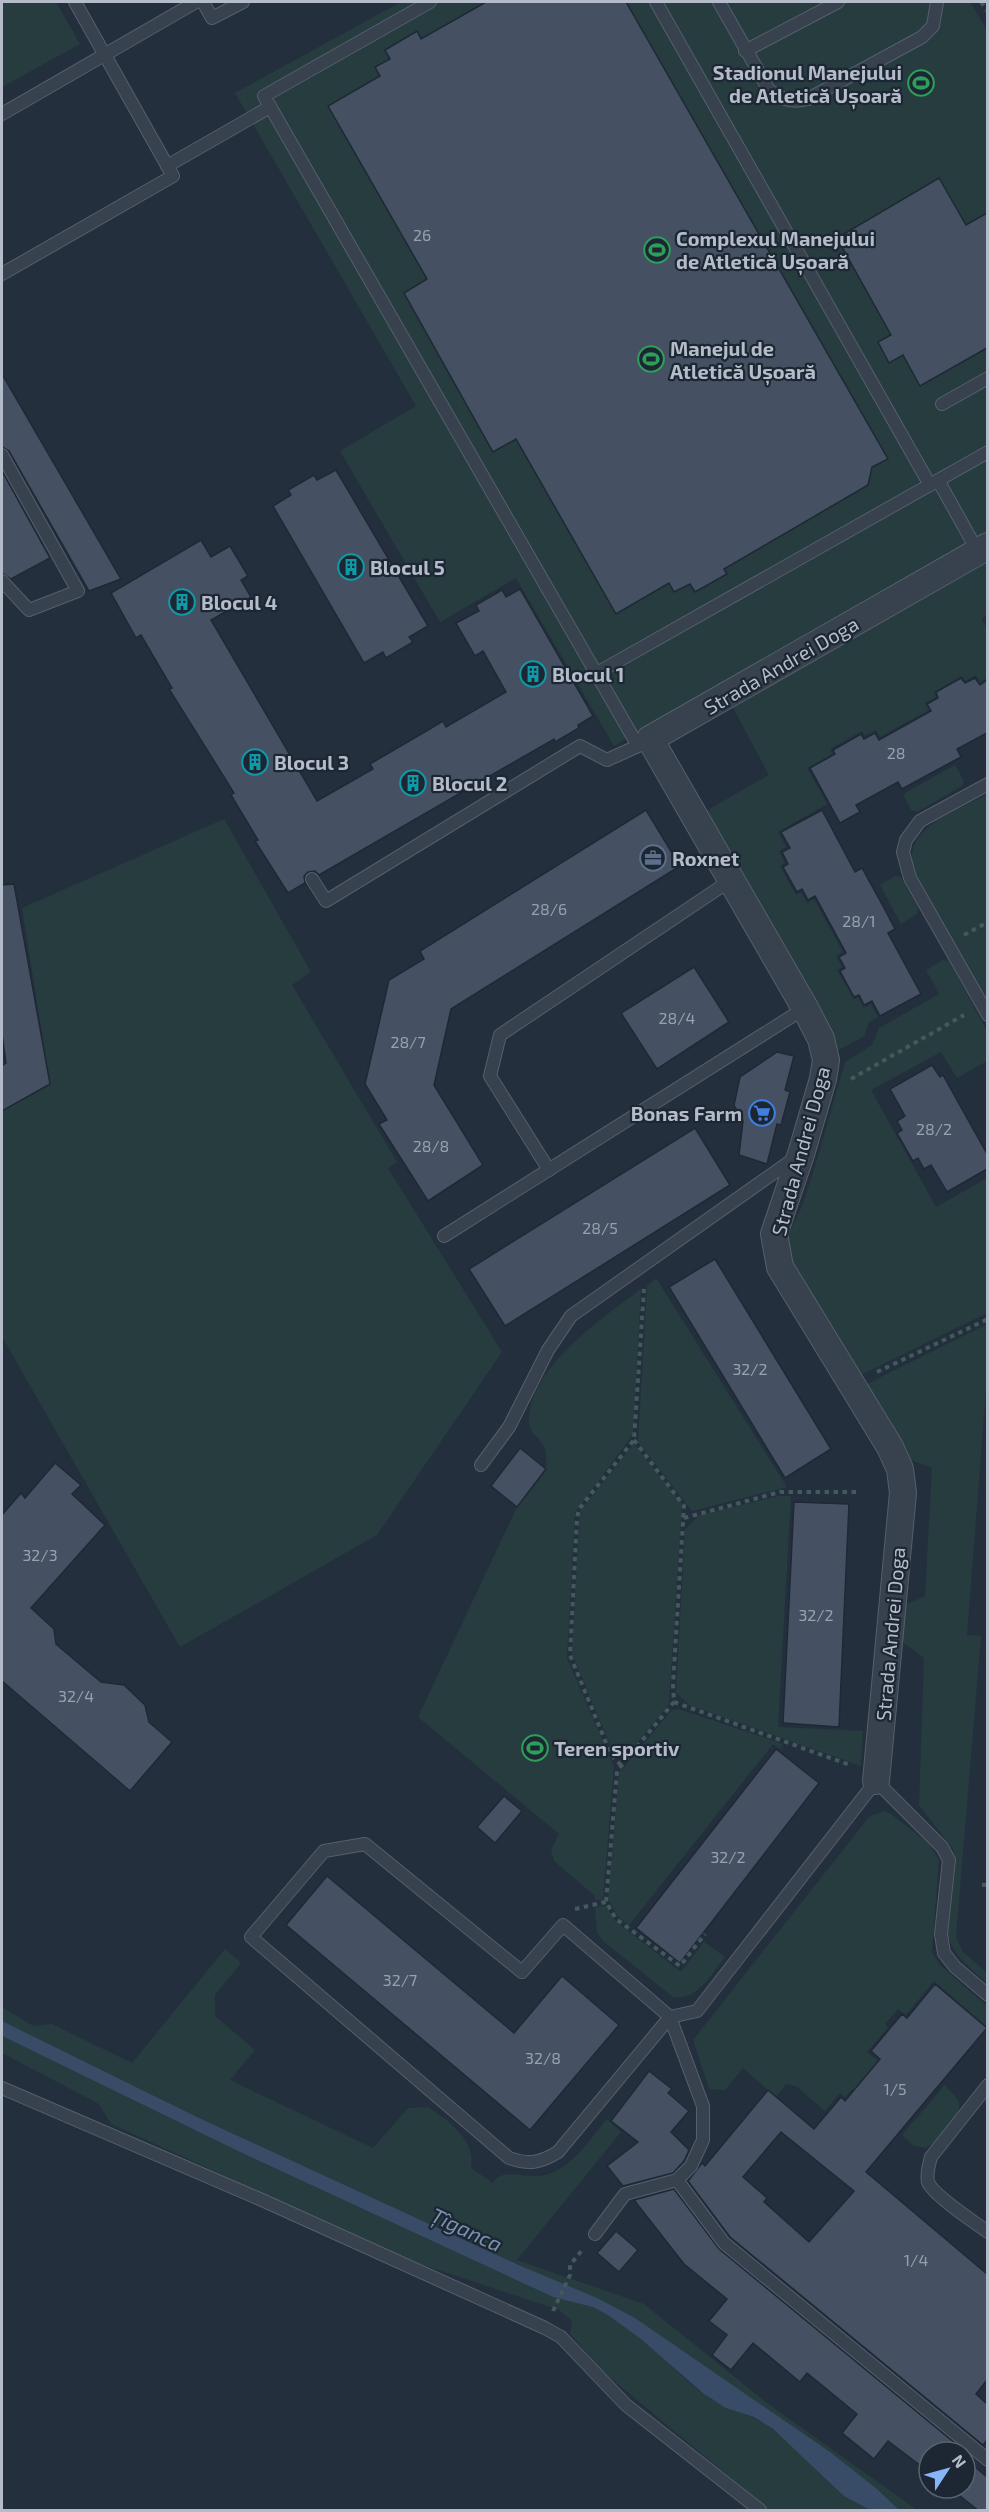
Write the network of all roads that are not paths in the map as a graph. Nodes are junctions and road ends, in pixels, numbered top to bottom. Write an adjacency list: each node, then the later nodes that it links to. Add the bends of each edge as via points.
1 (75, 2): 11 (lane)
2 (196, 2): 11 (lane)
3 (203, 2): 4 (lane, via 212,18)
4 (243, 2)
5 (430, 2): 12 (lane, via 264,96)
6 (656, 2): 20 (lane)
7 (719, 2): 10 (lane)
8 (838, 2): 10 (lane)
9 (936, 2): 10 (lane, via 933,26 922,37 808,99 795,102 769,90)
10 (745, 51)
11 (105, 55): 13 (lane); 14 (lane)
12 (270, 107): 14 (lane); 23 (lane)
13 (2, 114)
14 (167, 166): 15 (lane, via 173,177)
15 (2, 273)
16 (987, 378): 17 (lane)
17 (942, 404)
18 (987, 452): 20 (lane)
19 (2, 455): 22 (lane, via 78,591 29,610)
20 (934, 482): 21 (lane); 23 (lane)
21 (982, 549): 24 (street, Strada Andrei Doga)
22 (2, 581)
23 (597, 673): 24 (lane)
24 (644, 743): 26 (lane, via 607,760 580,746 326,901); 27 (street, Strada Andrei Doga)
25 (987, 784): 29 (lane, via 920,821 906,840 903,852 910,878)
26 (312, 879)
27 (731, 880): 28 (street, Strada Andrei Doga); 31 (lane, via 500,1035 490,1076)
28 (805, 1008): 30 (street, Strada Andrei Doga, via 821,1039 826,1060); 31 (lane)
29 (985, 1010)
30 (801, 1154): 33 (lane, via 571,1316 558,1333 509,1427); 34 (street, Strada Andrei Doga, via 778,1217 775,1253 890,1448 900,1469 903,1493)
31 (549, 1170): 32 (lane)
32 (444, 1236)
33 (481, 1465)
34 (876, 1778): 35 (lane, via 949,1860 941,1935 944,1953); 36 (lane, via 697,2011)
35 (987, 1995)
36 (670, 2017): 36 (lane, via 558,2152 543,2161 525,2163 509,2158 251,1937 324,1851 365,1844 522,1972 563,1925); 39 (lane, via 703,2106 705,2127 692,2166)
37 (987, 2085): 40 (lane, via 931,2157 927,2170 928,2183)
38 (2, 2088): 43 (lane, via 545,2328 561,2337 626,2405)
39 (677, 2180): 41 (lane, via 625,2194); 42 (lane, via 724,2243)
40 (987, 2232)
41 (595, 2234)
42 (987, 2460)
43 (760, 2511)

